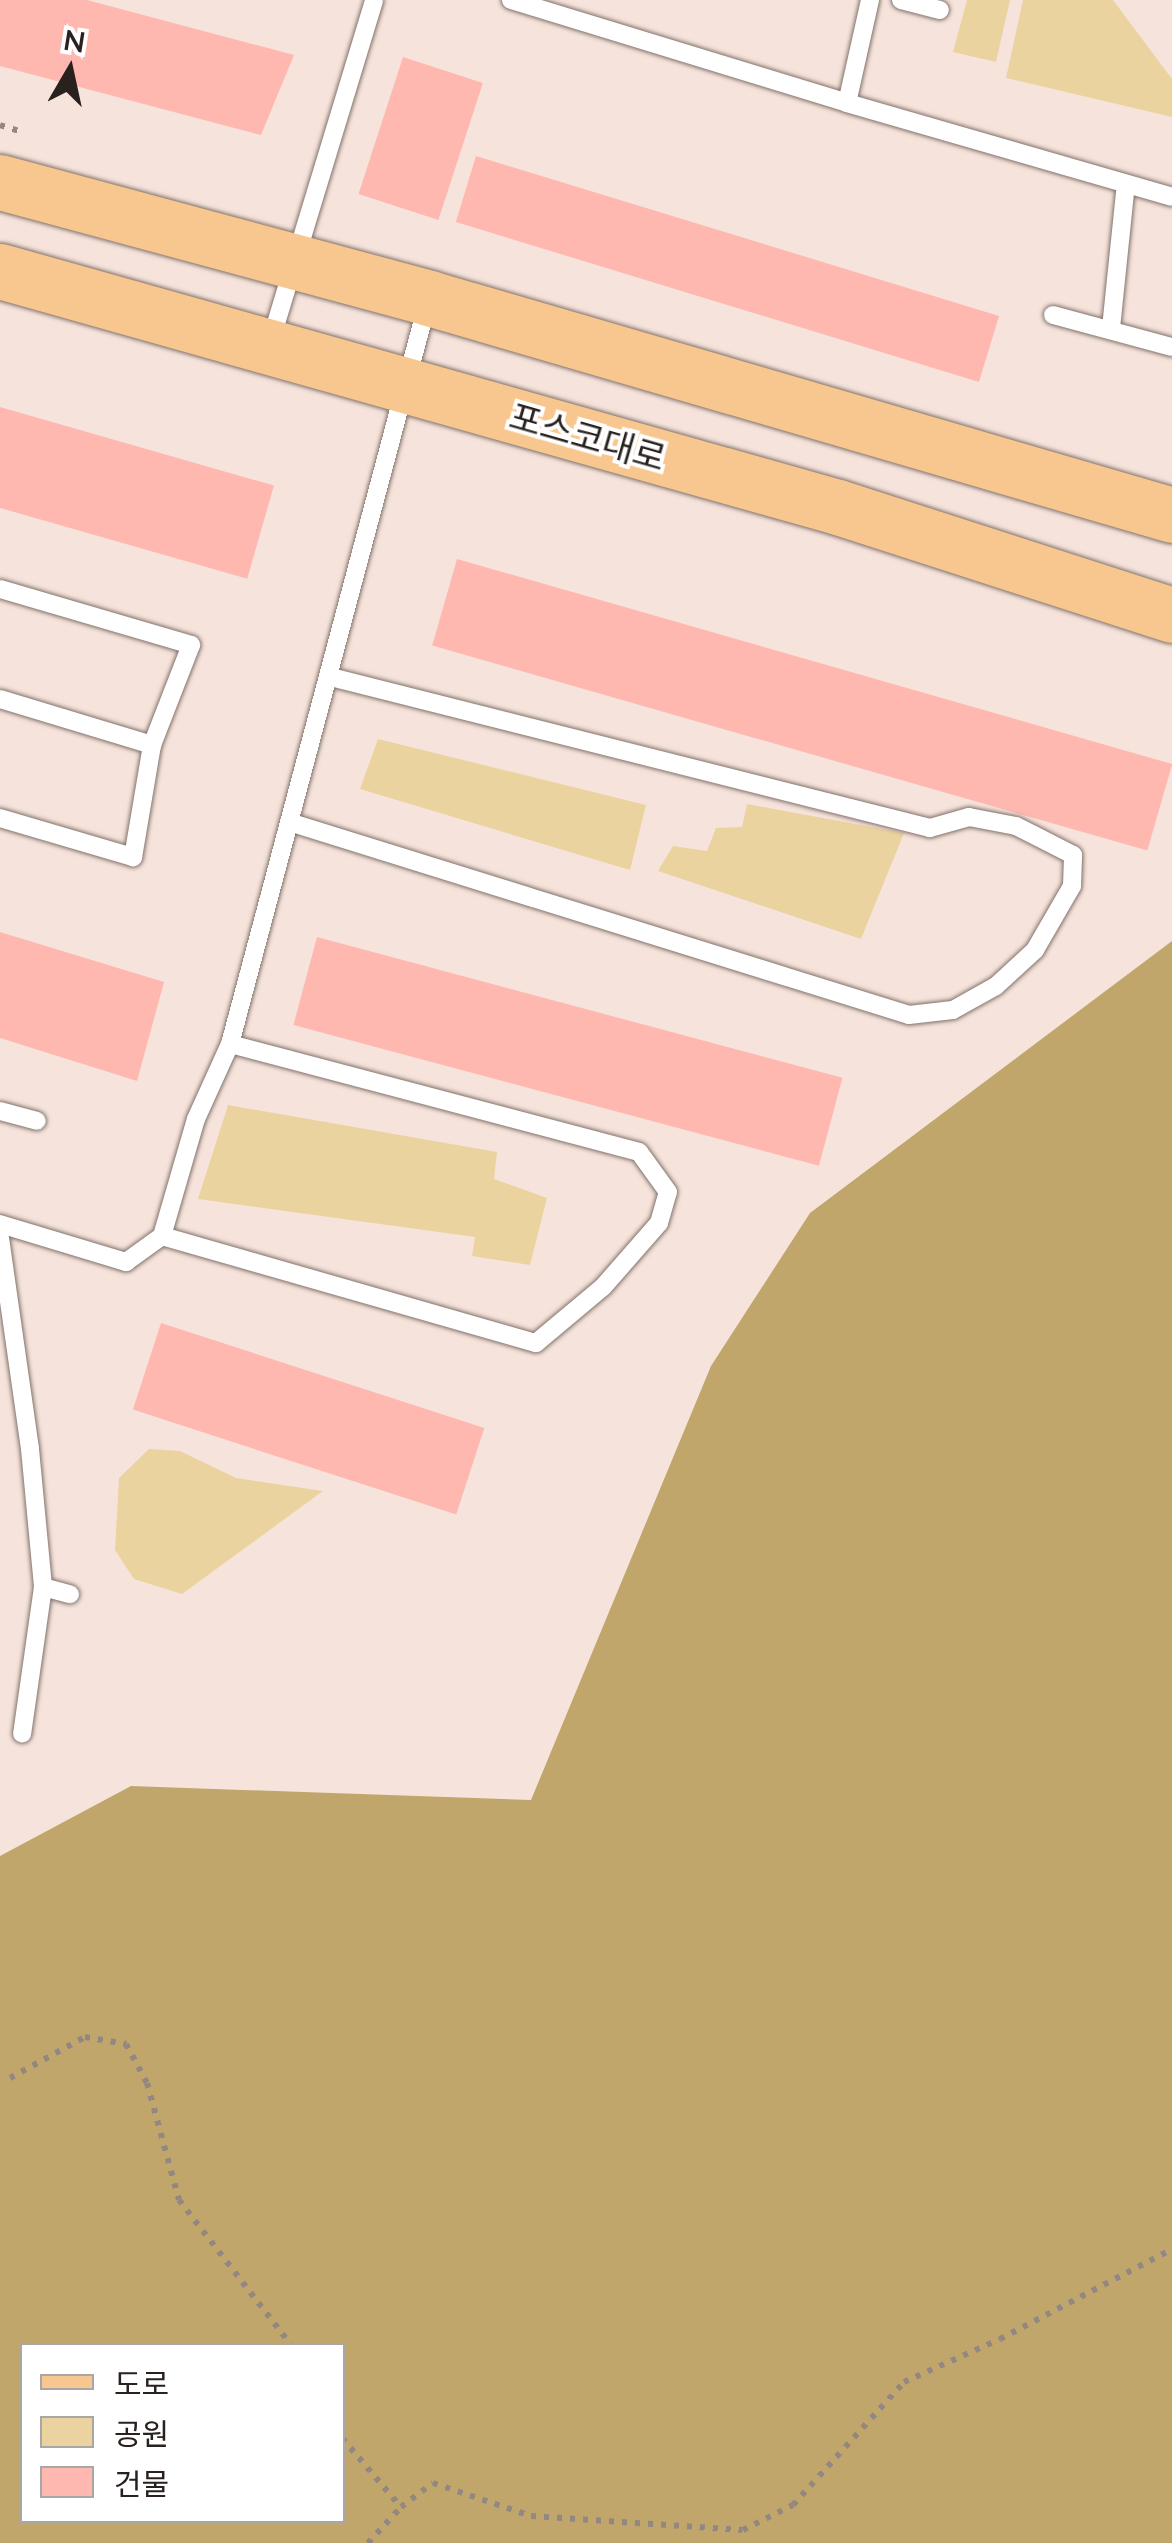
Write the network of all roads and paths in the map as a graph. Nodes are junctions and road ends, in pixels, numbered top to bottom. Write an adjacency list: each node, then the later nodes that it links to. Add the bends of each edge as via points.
1 (374, 0): 10 (lane)
2 (511, 0): 6 (lane)
3 (870, 0): 6 (lane)
4 (900, 0): 5 (lane)
5 (940, 10)
6 (847, 104): 8 (lane)
7 (0, 182): 10 (main road)
8 (1126, 184): 9 (lane); 14 (lane)
9 (1172, 197)
10 (294, 264): 12 (main road); 15 (lane)
11 (0, 271): 15 (main road, 포스코대로)
12 (429, 298): 17 (lane); 18 (main road)
13 (1053, 315): 14 (lane)
14 (1111, 328): 16 (lane)
15 (270, 344): 17 (main road, 포스코대로)
16 (1172, 346)
17 (405, 384): 20 (main road, 포스코대로, via 838,507); 21 (lane)
18 (1172, 515)
19 (0, 589): 23 (lane, via 191,645)
20 (1172, 615)
21 (331, 677): 25 (lane); 25 (lane, via 930,828 969,817 1016,826 1072,855 1072,886 1035,950 996,986 953,1010 908,1016)
22 (0, 698): 23 (lane)
23 (152, 744): 24 (lane, via 132,857)
24 (0, 818)
25 (289, 822): 26 (lane)
26 (230, 1044): 30 (lane, via 196,1119); 30 (lane, via 639,1152 668,1192 659,1223 603,1287 536,1343)
27 (0, 1111): 28 (lane)
28 (37, 1122)
29 (0, 1224): 30 (lane, via 126,1262)
30 (162, 1236)
31 (0, 1238): 32 (lane)
32 (43, 1588): 33 (lane); 34 (lane)
33 (70, 1594)
34 (22, 1734)
35 (10, 2078): 37 (path, via 86,2038 126,2044 147,2084 179,2200)
36 (1172, 2249): 39 (path, via 904,2382 793,2505 743,2530 531,2516 433,2483)
37 (290, 2343)
38 (345, 2442): 39 (path)
39 (400, 2507): 40 (path)
40 (368, 2543)

